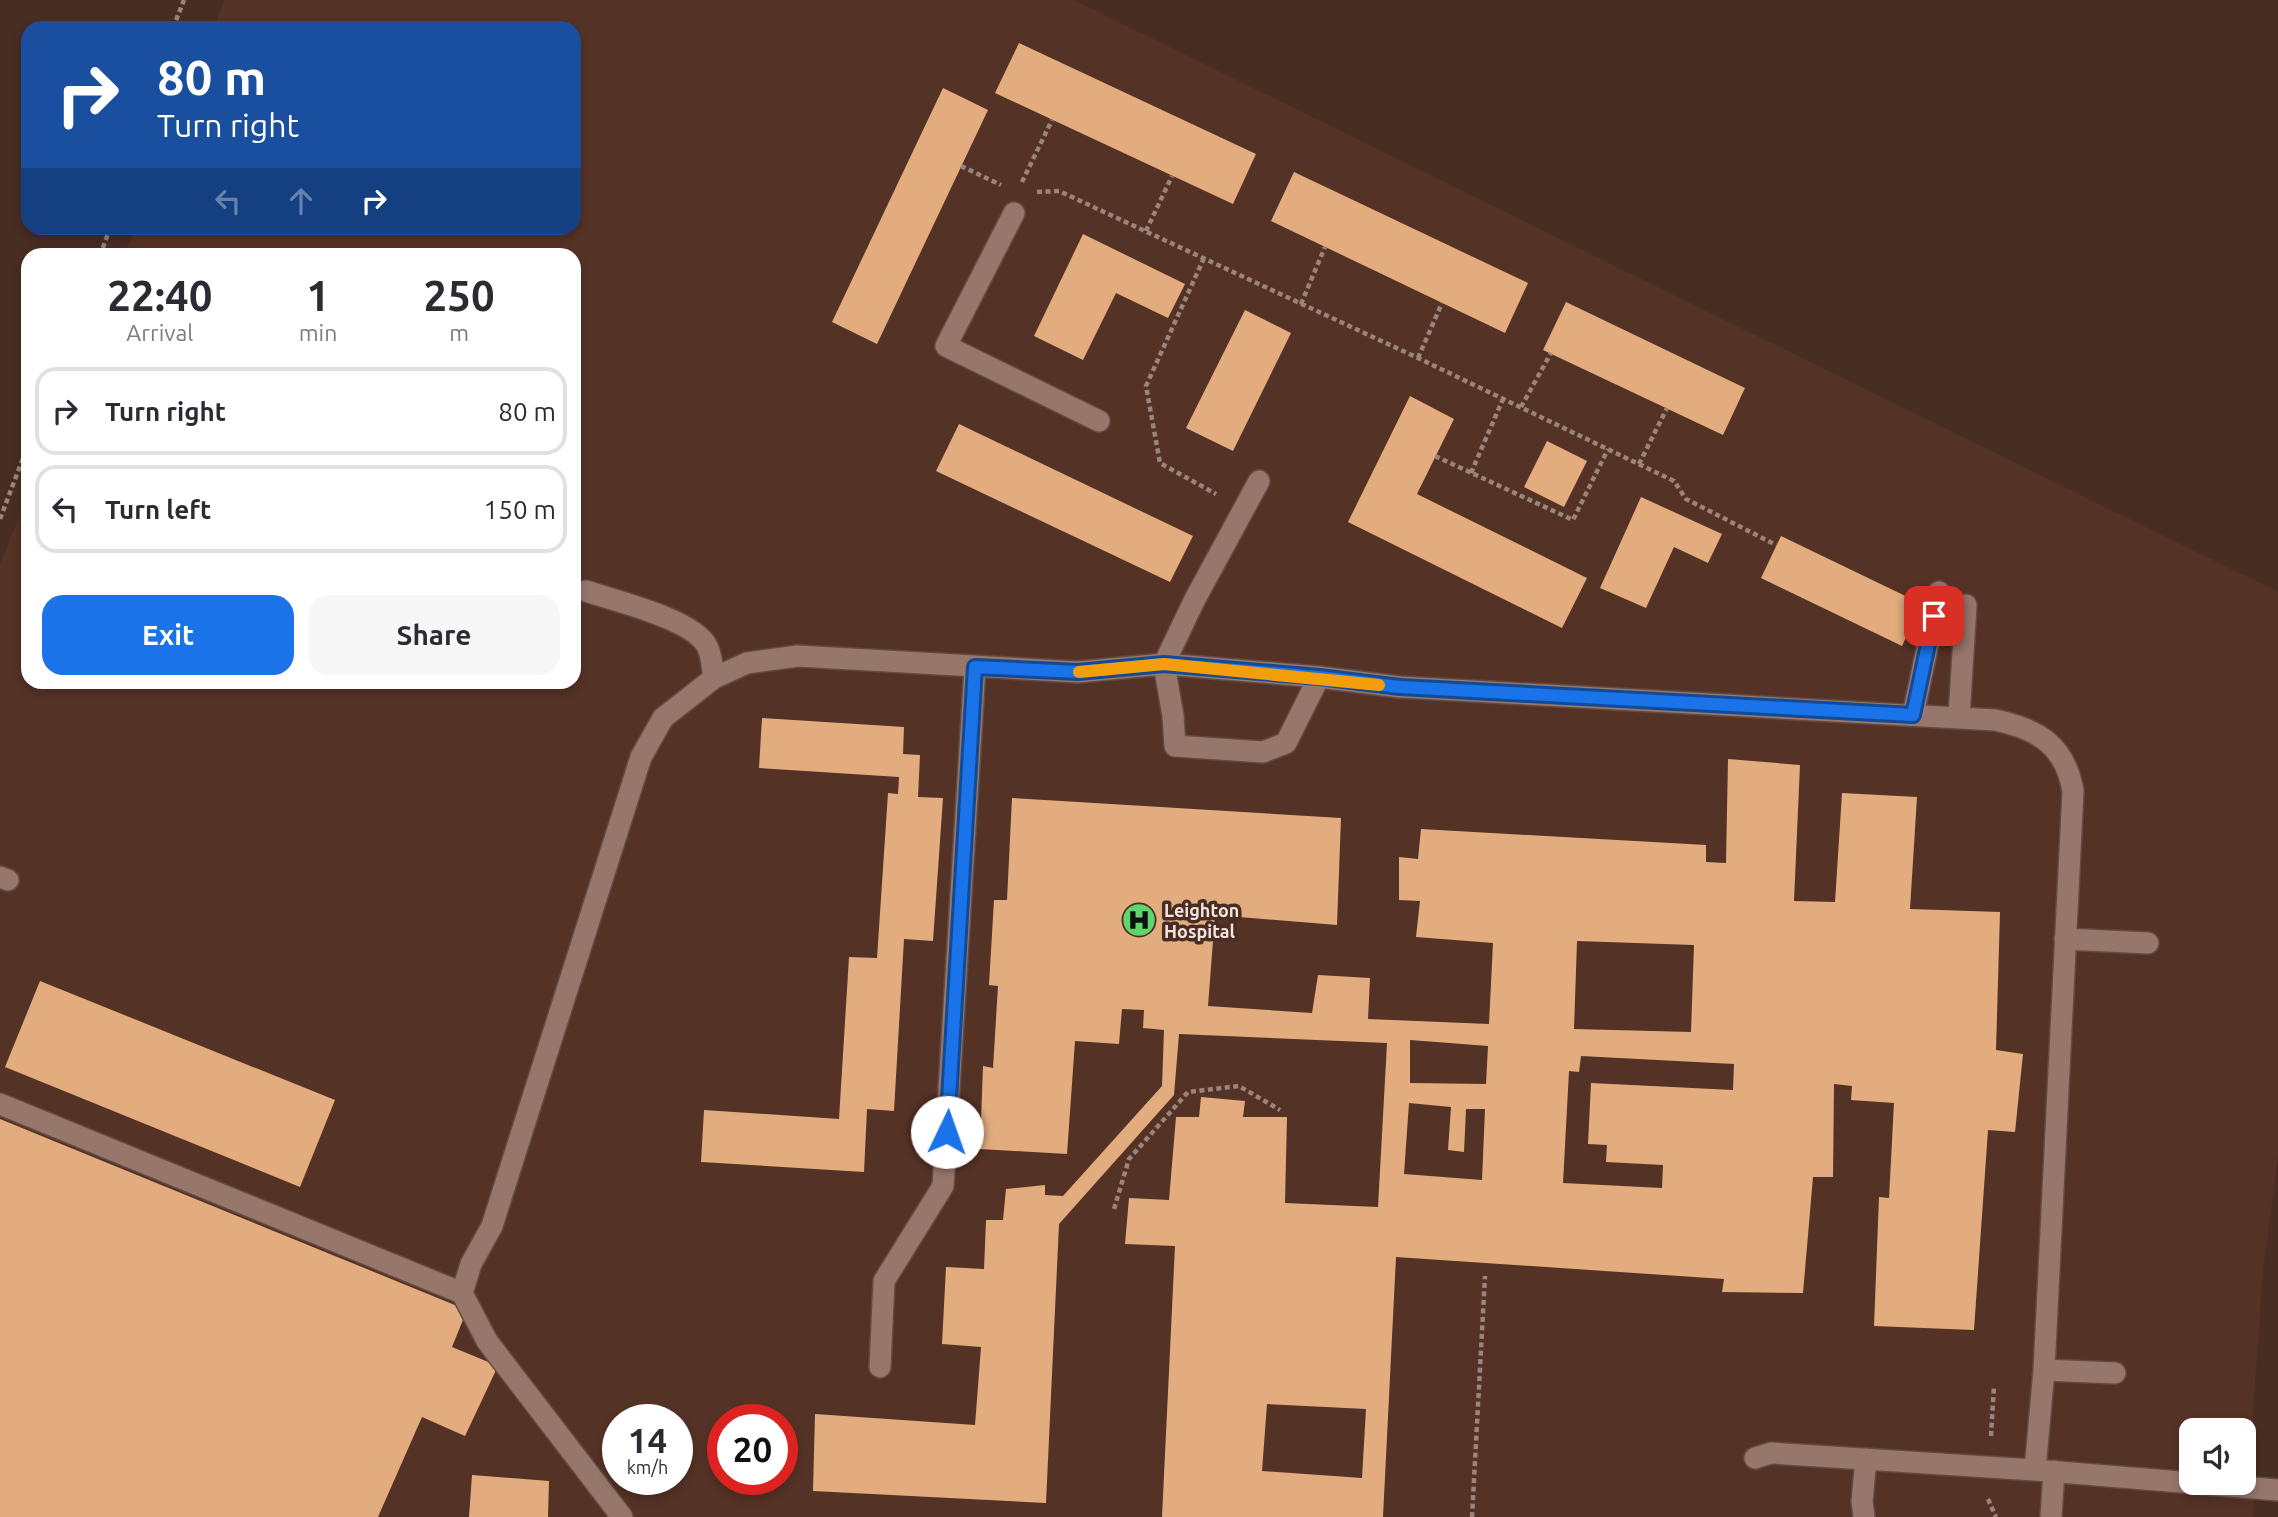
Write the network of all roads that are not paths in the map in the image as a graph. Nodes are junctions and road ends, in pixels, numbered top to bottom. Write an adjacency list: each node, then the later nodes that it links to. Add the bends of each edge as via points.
1 (1014, 213): 2 (lane, via 946,346)
2 (1099, 421)
3 (1259, 481): 7 (lane)
4 (586, 591): 10 (lane, via 678,622 698,635 708,647)
5 (1939, 592): 11 (lane)
6 (1966, 606): 12 (lane)
7 (1164, 664): 8 (lane, via 1078,672); 9 (lane); 9 (lane, via 1175,746 1263,752 1286,743)
8 (975, 667): 10 (lane, via 798,656 747,663); 17 (lane, via 943,1186 884,1281)
9 (1319, 677): 11 (lane, via 1400,687)
10 (714, 678): 16 (lane, via 663,718 641,757 492,1226 471,1264)
11 (1913, 715): 12 (lane)
12 (1959, 717): 13 (lane, via 1995,720 2035,732 2070,771 2073,791)
13 (2065, 939): 14 (lane); 18 (lane)
14 (2148, 943)
15 (0, 1104): 16 (lane)
16 (462, 1293): 24 (lane, via 486,1341)
17 (880, 1367)
18 (2044, 1370): 19 (lane); 22 (lane)
19 (2115, 1373)
20 (1760, 1452): 21 (lane)
21 (1866, 1459): 22 (lane); 25 (lane)
22 (2045, 1471): 23 (lane); 26 (lane)
23 (2278, 1490)
24 (622, 1517)
25 (1864, 1517)
26 (2051, 1517)

